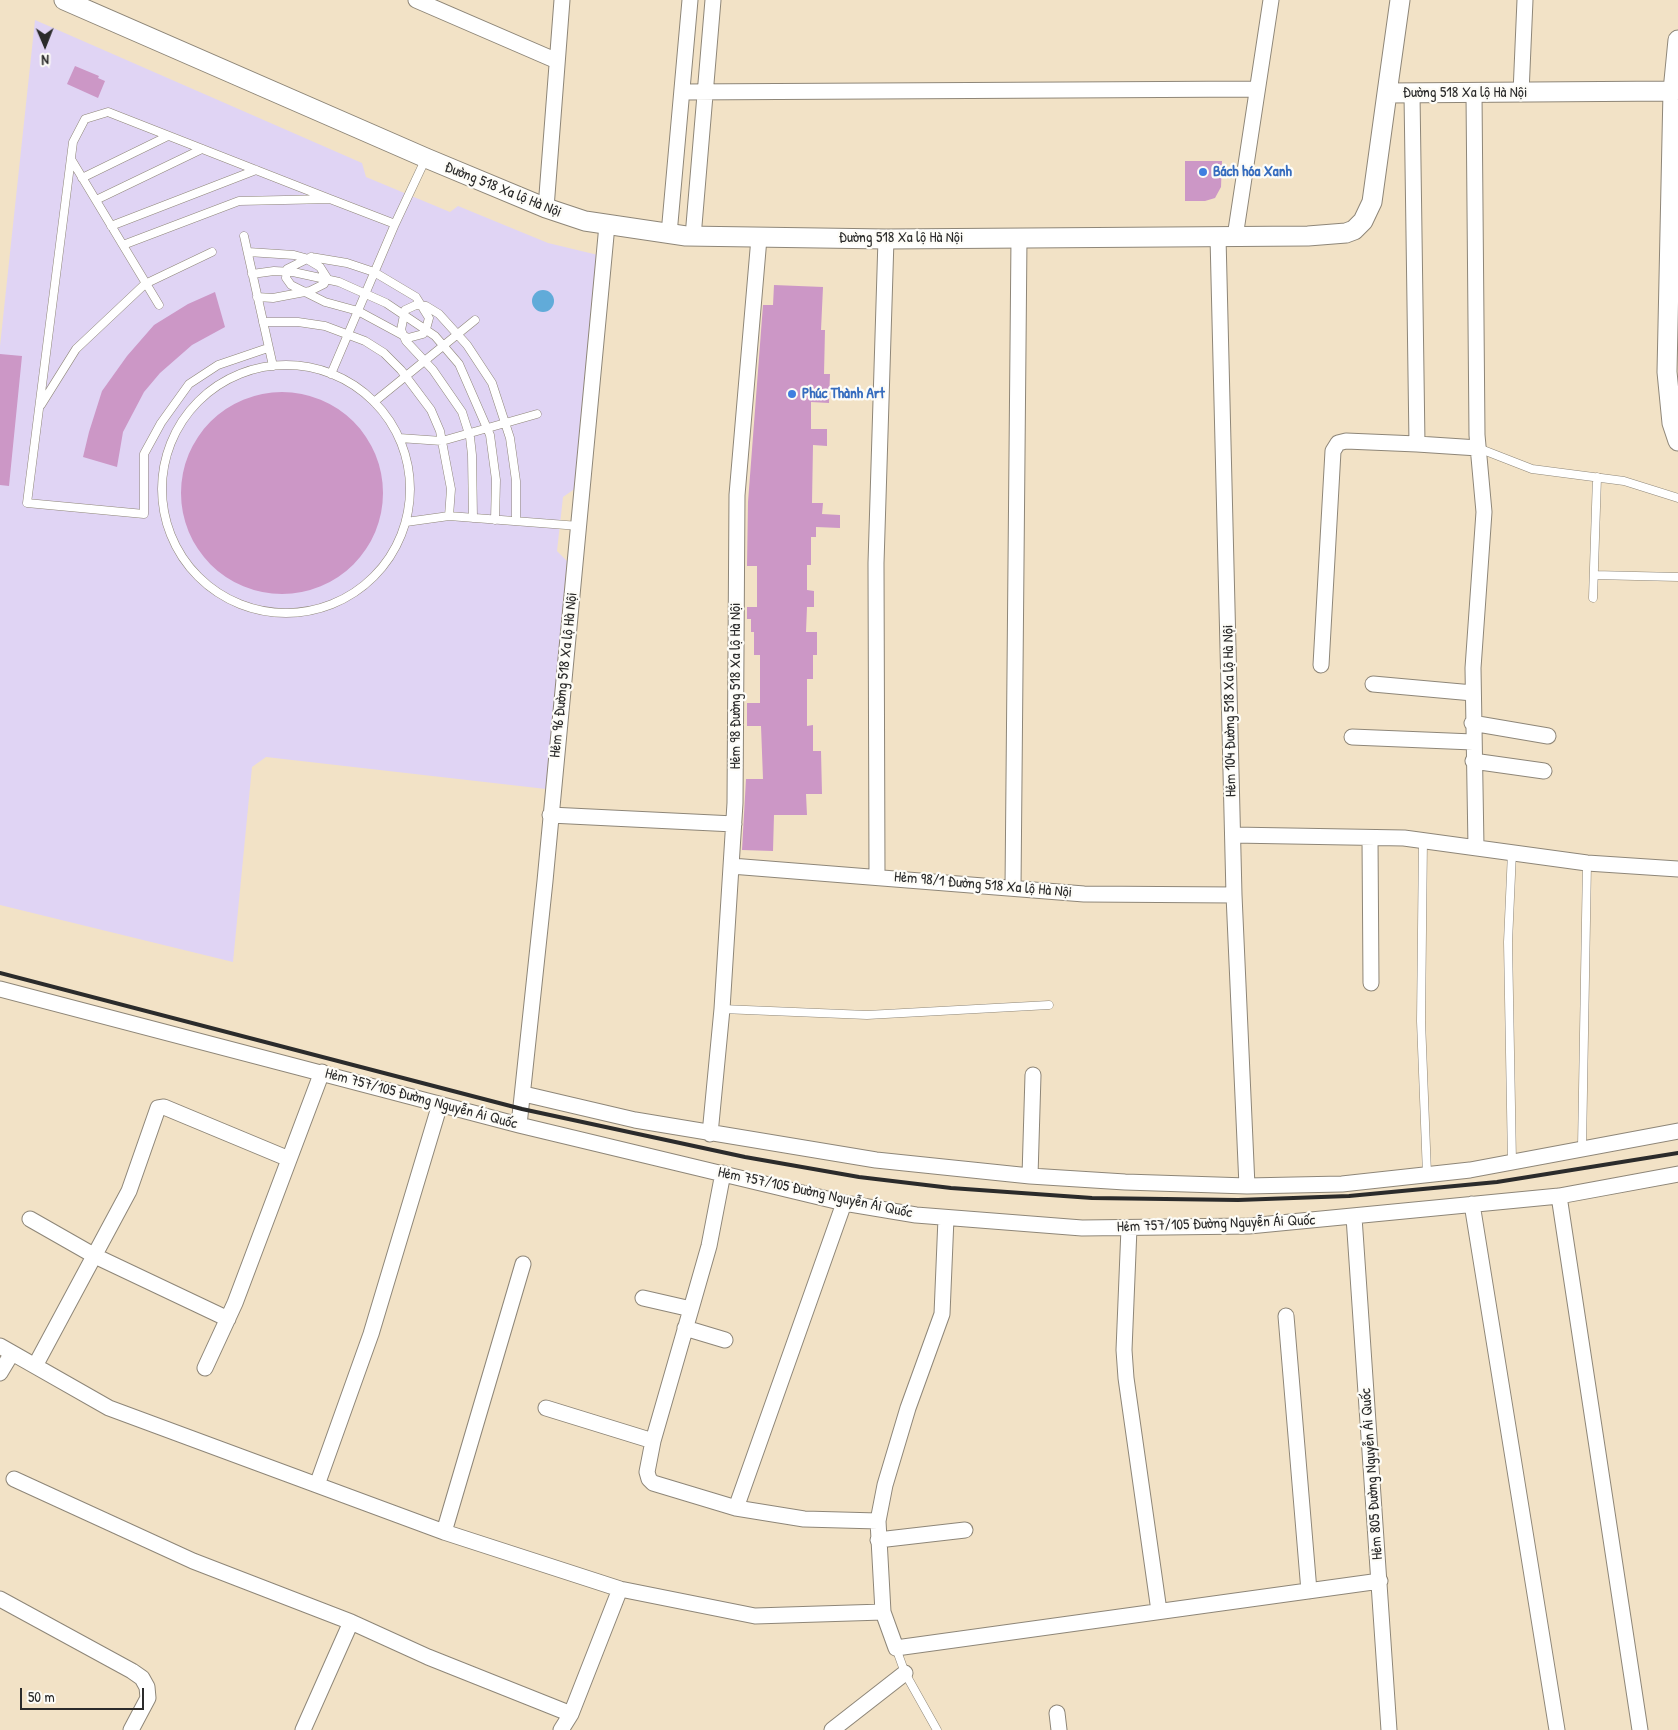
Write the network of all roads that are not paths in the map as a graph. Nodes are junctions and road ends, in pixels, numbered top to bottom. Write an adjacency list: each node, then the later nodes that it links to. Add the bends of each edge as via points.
1 (64, 0): 21 (street, Đường 518 Xa lộ Hà Nội)
2 (416, 0): 10 (street)
3 (562, 0): 10 (street)
4 (690, 0): 14 (street)
5 (713, 0): 12 (street)
6 (1271, 0): 11 (street, Hẻm 104 Đường 518 Xa lộ Hà Nội)
7 (1400, 0): 15 (street)
8 (1525, 0): 16 (street)
9 (1678, 40): 13 (street)
10 (557, 61): 27 (street)
11 (1257, 89): 12 (street); 34 (street, Hẻm 104 Đường 518 Xa lộ Hà Nội)
12 (706, 91): 14 (street); 33 (street)
13 (1673, 91): 16 (street, Đường 518 Xa lộ Hà Nội); 74 (street, via 1667,372 1672,423)
14 (682, 92): 31 (street)
15 (1387, 93): 17 (street, Đường 518 Xa lộ Hà Nội); 34 (street, Đường 518 Xa lộ Hà Nội, via 1372,202 1363,221 1354,230 1334,235)
16 (1521, 93): 18 (street, Đường 518 Xa lộ Hà Nội)
17 (1412, 94): 18 (street, Đường 518 Xa lộ Hà Nội); 75 (street)
18 (1474, 94): 76 (street)
19 (168, 136): 20 (lane); 22 (lane, via 108,112 85,119 73,142); 24 (lane)
20 (202, 149): 23 (lane); 26 (lane)
21 (426, 158): 27 (street, Đường 518 Xa lộ Hà Nội); 28 (lane)
22 (71, 159): 24 (lane); 67 (lane)
23 (256, 170): 25 (lane); 30 (lane)
24 (82, 178): 26 (lane)
25 (330, 199): 28 (lane); 38 (lane, via 239,201)
26 (96, 200): 30 (lane)
27 (546, 208): 29 (street, Đường 518 Xa lộ Hà Nội)
28 (395, 224): 43 (lane)
29 (607, 225): 31 (street, Đường 518 Xa lộ Hà Nội); 84 (street, Hẻm 96 Đường 518 Xa lộ Hà Nội)
30 (111, 226): 38 (lane)
31 (669, 234): 33 (street, Đường 518 Xa lộ Hà Nội)
32 (244, 236): 40 (lane)
33 (693, 237): 35 (street, Đường 518 Xa lộ Hà Nội)
34 (1226, 237): 36 (street, Đường 518 Xa lộ Hà Nội); 99 (street, Hẻm 104 Đường 518 Xa lộ Hà Nội)
35 (759, 238): 37 (street, Đường 518 Xa lộ Hà Nội); 98 (street, Hẻm 98 Đường 518 Xa lộ Hà Nội, via 737,508)
36 (1019, 238): 37 (street, Đường 518 Xa lộ Hà Nội); 108 (street)
37 (886, 239): 107 (street, via 876,563)
38 (123, 245): 46 (lane)
39 (212, 252): 46 (lane)
40 (248, 252): 41 (lane); 44 (lane)
41 (305, 258): 42 (lane); 43 (lane, via 347,263); 45 (lane, via 320,267)
42 (285, 272): 44 (lane); 45 (lane); 47 (lane, via 291,285)
43 (374, 272): 48 (lane); 51 (lane, via 416,297)
44 (252, 274): 49 (lane)
45 (327, 278): 47 (lane, via 318,288); 48 (lane)
46 (145, 284): 50 (lane); 67 (lane, via 76,348)
47 (304, 292): 49 (lane, via 274,298); 52 (lane)
48 (365, 294): 52 (lane); 53 (lane)
49 (257, 297): 55 (lane)
50 (159, 305)
51 (423, 306): 53 (lane, via 416,305 405,310); 56 (lane, via 429,318); 58 (lane, via 439,314)
52 (358, 311): 57 (lane); 59 (lane)
53 (404, 314): 56 (lane); 59 (lane, via 401,322)
54 (474, 320): 58 (lane)
55 (263, 322): 57 (lane, via 307,323); 61 (lane)
56 (426, 329): 59 (lane, via 413,338); 60 (lane)
57 (348, 334): 64 (lane); 65 (lane, via 384,353)
58 (457, 334): 60 (lane); 69 (lane, via 492,383)
59 (403, 336): 62 (lane)
60 (444, 346): 62 (lane); 70 (lane, via 459,364)
61 (268, 348): 63 (lane); 67 (lane, via 218,365 189,384 144,454 144,514 27,503)
62 (425, 361): 65 (lane); 71 (lane, via 462,412)
63 (272, 366): 64 (lane, via 302,367); 83 (lane, via 235,376 202,396 178,426 164,462 161,500 170,538 190,570 219,595 255,610 293,614 331,605 364,586 390,557)
64 (331, 374): 66 (lane)
65 (406, 377): 66 (lane); 73 (lane, via 431,410)
66 (374, 402): 72 (lane)
67 (39, 409)
68 (537, 414): 69 (lane)
69 (506, 422): 70 (lane); 82 (lane, via 516,481)
70 (487, 428): 71 (lane); 81 (lane, via 494,455)
71 (469, 433): 73 (lane); 80 (lane, via 474,474)
72 (399, 438): 73 (lane); 83 (lane, via 410,484)
73 (442, 440): 79 (lane, via 451,490)
74 (1678, 441)
75 (1417, 444): 76 (street); 88 (street, via 1346,441 1338,443 1333,451)
76 (1478, 448): 77 (lane, via 1532,469); 90 (street, via 1484,512)
77 (1597, 477): 78 (lane, via 1624,481); 85 (lane)
78 (1678, 498)
79 (449, 516): 80 (lane); 83 (lane)
80 (473, 518): 81 (lane)
81 (495, 520): 82 (lane)
82 (516, 521): 84 (lane)
83 (406, 522)
84 (579, 526): 97 (street, Hẻm 96 Đường 518 Xa lộ Hà Nội)
85 (1594, 575): 86 (lane); 87 (lane)
86 (1678, 577)
87 (1593, 598)
88 (1321, 665)
89 (1373, 684): 90 (street)
90 (1473, 693): 91 (street)
91 (1472, 723): 92 (street); 94 (street)
92 (1548, 736)
93 (1352, 737): 94 (street)
94 (1473, 742): 95 (street)
95 (1473, 761): 96 (street); 102 (street)
96 (1544, 770)
97 (550, 815): 98 (street); 116 (street, Hẻm 96 Đường 518 Xa lộ Hà Nội)
98 (734, 824): 105 (street, Hẻm 98 Đường 518 Xa lộ Hà Nội)
99 (1233, 835): 100 (street); 109 (street, Hẻm 104 Đường 518 Xa lộ Hà Nội)
100 (1370, 838): 101 (street); 110 (street)
101 (1423, 839): 102 (street); 125 (lane, via 1422,1021)
102 (1476, 847): 103 (street)
103 (1512, 852): 104 (street); 123 (lane, via 1508,942)
104 (1587, 863): 106 (street); 121 (lane)
105 (731, 866): 107 (street, Hẻm 98/1 Đường 518 Xa lộ Hà Nội); 113 (street, Hẻm 98 Đường 518 Xa lộ Hà Nội)
106 (1678, 869)
107 (877, 876): 108 (street, Hẻm 98/1 Đường 518 Xa lộ Hà Nội)
108 (1014, 887): 109 (street, Hẻm 98/1 Đường 518 Xa lộ Hà Nội, via 1084,894)
109 (1234, 895): 128 (street, Hẻm 104 Đường 518 Xa lộ Hà Nội)
110 (1371, 983)
111 (0, 989): 114 (street, Hẻm 757/105 Đường Nguyễn Ái Quốc)
112 (1049, 1005): 113 (lane, via 867,1015)
113 (722, 1009): 120 (street, Hẻm 98 Đường 518 Xa lộ Hà Nội)
114 (322, 1072): 117 (street, Hẻm 757/105 Đường Nguyễn Ái Quốc); 122 (street)
115 (1033, 1075): 127 (street)
116 (524, 1094): 118 (street, Hẻm 96 Đường 518 Xa lộ Hà Nội); 120 (street)
117 (440, 1104): 118 (street, Hẻm 757/105 Đường Nguyễn Ái Quốc); 151 (street, via 371,1334)
118 (519, 1125): 124 (street, Hẻm 757/105 Đường Nguyễn Ái Quốc)
119 (1678, 1131): 121 (street)
120 (710, 1134): 127 (street, via 876,1160)
121 (1582, 1147): 123 (street)
122 (289, 1159): 136 (street, via 164,1107 158,1108 129,1191); 141 (street)
123 (1512, 1162): 125 (street)
124 (723, 1173): 130 (street, Hẻm 757/105 Đường Nguyễn Ái Quốc); 139 (street, via 709,1246)
125 (1427, 1174): 128 (street, via 1342,1184)
126 (1678, 1174): 129 (street, Hẻm 757/105 Đường Nguyễn Ái Quốc)
127 (1030, 1176): 128 (street)
128 (1247, 1186)
129 (1559, 1196): 131 (street, Hẻm 757/105 Đường Nguyễn Ái Quốc); 176 (street)
130 (844, 1202): 133 (street, Hẻm 757/105 Đường Nguyễn Ái Quốc, via 878,1210); 152 (street)
131 (1472, 1204): 132 (street, Hẻm 757/105 Đường Nguyễn Ái Quốc); 175 (street)
132 (1354, 1217): 135 (street, Hẻm 757/105 Đường Nguyễn Ái Quốc, via 1249,1226); 157 (street, Hẻm 805 Đường Nguyễn Ái Quốc)
133 (946, 1218): 135 (street, Hẻm 757/105 Đường Nguyễn Ái Quốc, via 1082,1228); 153 (street, via 942,1314 903,1425)
134 (30, 1219): 136 (street)
135 (1129, 1228): 161 (street, via 1124,1350 1126,1378)
136 (95, 1256): 141 (street); 145 (street)
137 (523, 1264): 155 (street)
138 (643, 1298): 139 (street)
139 (691, 1309): 142 (street)
140 (1286, 1316): 159 (street)
141 (228, 1319): 146 (street)
142 (685, 1328): 143 (street); 149 (street)
143 (724, 1340)
144 (6, 1350): 145 (street); 147 (street)
145 (35, 1366): 151 (street, via 109,1408)
146 (205, 1368)
147 (0, 1373)
148 (546, 1408): 149 (street)
149 (653, 1441): 152 (street, via 647,1472 654,1483)
150 (14, 1479): 163 (street, via 193,1562)
151 (316, 1485): 155 (street)
152 (736, 1508): 153 (street, via 804,1520)
153 (878, 1521): 156 (street)
154 (965, 1530): 156 (street)
155 (444, 1532): 158 (street)
156 (878, 1540): 162 (street)
157 (1380, 1581): 159 (street); 174 (street, Hẻm 805 Đường Nguyễn Ái Quốc)
158 (620, 1589): 162 (street, via 755,1616); 167 (street)
159 (1309, 1590): 161 (street)
160 (0, 1599): 168 (street, via 142,1678 148,1698)
161 (1159, 1611): 164 (street)
162 (883, 1612): 164 (street)
163 (351, 1622): 167 (street); 169 (street)
164 (896, 1648): 165 (lane)
165 (905, 1673): 171 (street); 172 (lane)
166 (1057, 1713): 173 (street)
167 (570, 1714): 170 (street)
168 (131, 1730)
169 (303, 1730)
170 (561, 1730)
171 (832, 1730)
172 (937, 1730)
173 (1059, 1730)
174 (1389, 1730)
175 (1556, 1730)
176 (1640, 1730)

